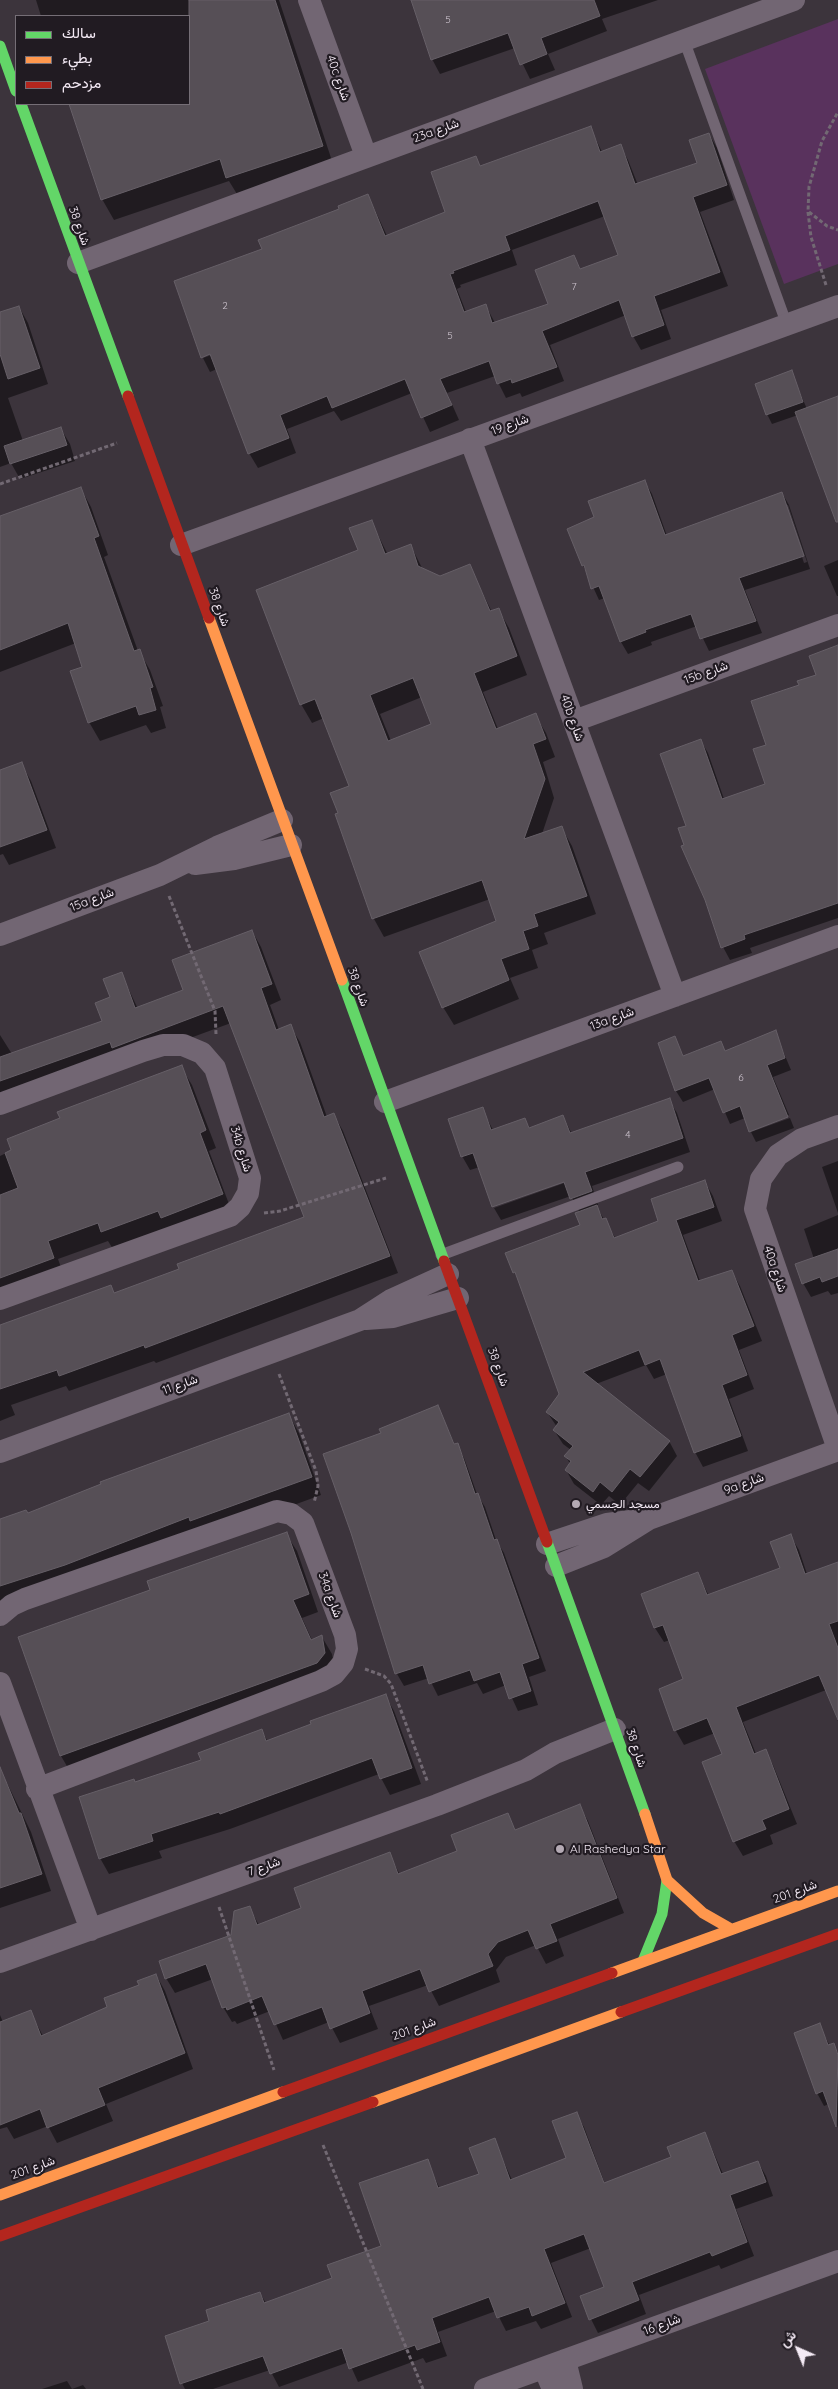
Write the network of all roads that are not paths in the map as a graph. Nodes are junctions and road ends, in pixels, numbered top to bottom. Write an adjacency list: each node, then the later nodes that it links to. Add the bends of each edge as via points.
1 (309, 0): 7 (street, 40c شارع)
2 (794, 0): 3 (street, 23a شارع)
3 (684, 40): 7 (street, 23a شارع); 10 (lane)
4 (0, 46): 5 (street)
5 (15, 88)
6 (21, 105): 8 (street, شارع 38)
7 (366, 156): 8 (street, 23a شارع)
8 (78, 262): 12 (street, شارع 38)
9 (836, 307): 10 (street, شارع 19)
10 (787, 324): 11 (street, شارع 19)
11 (470, 439): 12 (street, شارع 19); 14 (street, 40b شارع)
12 (181, 545): 15 (street, شارع 38)
13 (838, 625): 14 (street, 15b شارع)
14 (574, 721): 20 (street, 40b شارع)
15 (282, 820): 16 (street, شارع 38); 17 (street, 15a شارع)
16 (291, 844): 17 (street, 15a شارع, via 234,859); 21 (street, شارع 38)
17 (184, 864): 18 (street, 15a شارع)
18 (0, 935)
19 (838, 936): 20 (street, 13a شارع)
20 (675, 996): 21 (street, 13a شارع)
21 (385, 1102): 25 (street, شارع 38)
22 (0, 1104): 26 (street, 34b شارع, via 163,1045 183,1045 202,1054 215,1068 250,1178 248,1193 230,1216)
23 (838, 1126): 29 (street, 40a شارع, via 802,1139 778,1155 761,1179 755,1209)
24 (678, 1167): 25 (lane)
25 (445, 1264): 27 (street, شارع 38); 28 (street, شارع 11)
26 (0, 1298)
27 (458, 1298): 28 (street, شارع 11, via 393,1316); 32 (street, شارع 38)
28 (360, 1320): 30 (street, شارع 11)
29 (838, 1450): 31 (street, 9a شارع)
30 (0, 1452)
31 (649, 1518): 32 (street, 9a شارع, via 607,1524); 33 (street, 9a شارع, via 604,1547)
32 (547, 1544): 33 (street, شارع 38)
33 (556, 1566): 36 (street, شارع 38)
34 (0, 1615): 37 (street, 34a شارع, via 18,1602 277,1511 291,1514 303,1523 345,1635 347,1649 343,1663 334,1674)
35 (0, 1683): 37 (street)
36 (618, 1737): 38 (street, شارع 38); 41 (street, شارع 7, via 557,1766 526,1770)
37 (38, 1789): 41 (street)
38 (667, 1880): 40 (street, شارع 38, via 703,1913); 43 (street, شارع 38, via 662,1914)
39 (838, 1891): 40 (street, شارع 201)
40 (731, 1929): 43 (street, شارع 201)
41 (91, 1930): 44 (street, شارع 7)
42 (838, 1934): 46 (street)
43 (643, 1961): 45 (street, شارع 201)
44 (0, 1962)
45 (0, 2195)
46 (0, 2236)
47 (838, 2261): 48 (street, شارع 16)
48 (565, 2360): 49 (street, شارع 16); 52 (street)
49 (544, 2368): 50 (street, شارع 16); 51 (street)
50 (485, 2389)
51 (553, 2389)
52 (572, 2389)

